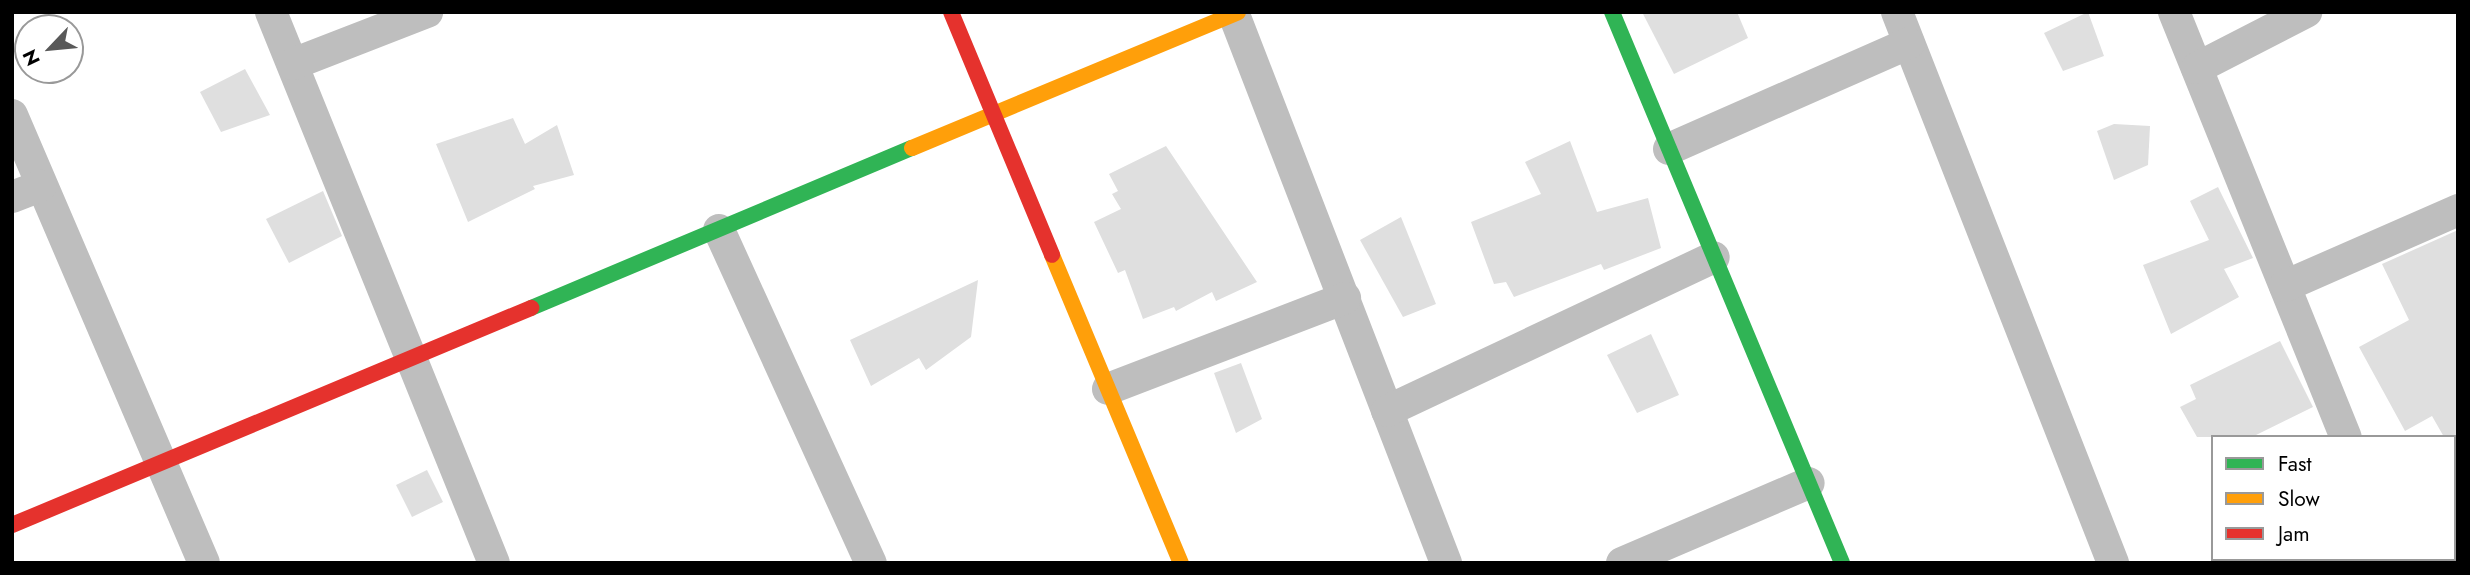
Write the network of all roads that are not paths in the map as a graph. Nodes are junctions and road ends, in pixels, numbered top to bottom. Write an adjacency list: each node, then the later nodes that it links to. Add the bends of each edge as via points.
1 (271, 12): 10 (street)
2 (427, 12): 10 (street)
3 (951, 12): 13 (street)
4 (1612, 12): 14 (street)
5 (1897, 12): 9 (street)
6 (2174, 12): 11 (street)
7 (2306, 12): 11 (street)
8 (1235, 13): 13 (street); 21 (street)
9 (1909, 43): 14 (street); 36 (street)
10 (293, 64): 22 (street)
11 (2197, 68): 20 (street)
12 (12, 115): 15 (street)
13 (992, 115): 18 (street); 23 (street)
14 (1669, 149): 19 (street)
15 (41, 186): 16 (street); 26 (street)
16 (12, 197)
17 (2458, 210): 20 (street)
18 (719, 230): 22 (street); 31 (street)
19 (1714, 257): 24 (street); 27 (street)
20 (2285, 286): 25 (street)
21 (1345, 298): 23 (street); 24 (street)
22 (412, 359): 26 (street); 30 (street)
23 (1108, 389): 32 (street)
24 (1387, 411): 33 (street)
25 (2345, 435)
26 (161, 465): 28 (street); 29 (street)
27 (1809, 483): 34 (street); 35 (street)
28 (12, 525)
29 (204, 563)
30 (494, 563)
31 (872, 563)
32 (1181, 563)
33 (1446, 563)
34 (1622, 563)
35 (1842, 563)
36 (2112, 563)

